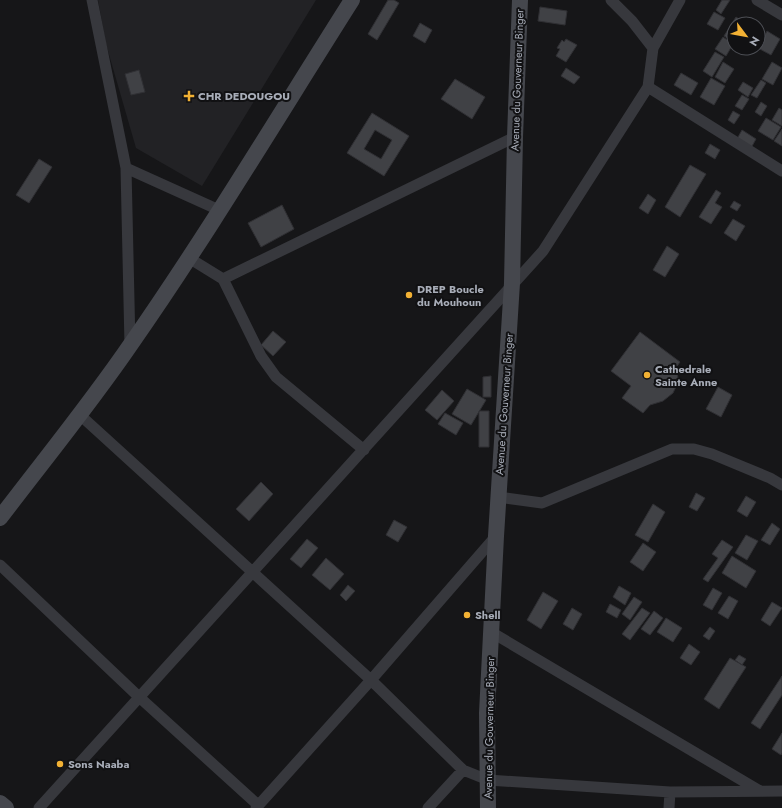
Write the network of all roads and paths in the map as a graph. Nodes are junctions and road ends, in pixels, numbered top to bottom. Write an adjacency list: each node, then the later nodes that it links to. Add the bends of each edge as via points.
1 (92, 0): 11 (street)
2 (352, 0): 13 (main road)
3 (520, 0): 10 (main road, Avenue du Gouverneur Binger)
4 (611, 0): 8 (street)
5 (680, 0): 8 (street)
6 (758, 0): 7 (street)
7 (782, 15)
8 (653, 48): 9 (street)
9 (648, 87): 12 (street); 16 (street, via 543,252)
10 (515, 137): 15 (street); 16 (main road, Avenue du Gouverneur Binger)
11 (126, 168): 13 (street); 17 (street)
12 (782, 170)
13 (219, 210): 14 (main road)
14 (189, 258): 15 (street); 17 (main road)
15 (223, 279): 19 (street, via 261,356 276,377)
16 (512, 283): 19 (street); 21 (main road, Avenue du Gouverneur Binger)
17 (130, 345): 18 (main road)
18 (80, 415): 22 (main road); 25 (street)
19 (364, 450): 25 (street)
20 (782, 485): 21 (street, via 712,454 694,449 672,449 542,503)
21 (498, 497): 23 (main road, Avenue du Gouverneur Binger)
22 (0, 518)
23 (496, 536): 26 (main road, Avenue du Gouverneur Binger); 27 (street)
24 (0, 565): 28 (street)
25 (253, 572): 27 (street); 28 (street)
26 (490, 632): 30 (main road, Avenue du Gouverneur Binger); 31 (street)
27 (371, 680): 29 (street); 35 (street)
28 (138, 696): 35 (street); 37 (street)
29 (463, 770): 30 (street); 38 (street)
30 (488, 780): 33 (street); 39 (main road, Avenue du Gouverneur Binger)
31 (761, 791): 32 (street); 33 (street)
32 (782, 791)
33 (670, 792): 40 (street)
34 (0, 803): 36 (main road)
35 (257, 807)
36 (6, 808)
37 (39, 808)
38 (428, 808)
39 (488, 808)
40 (669, 808)

